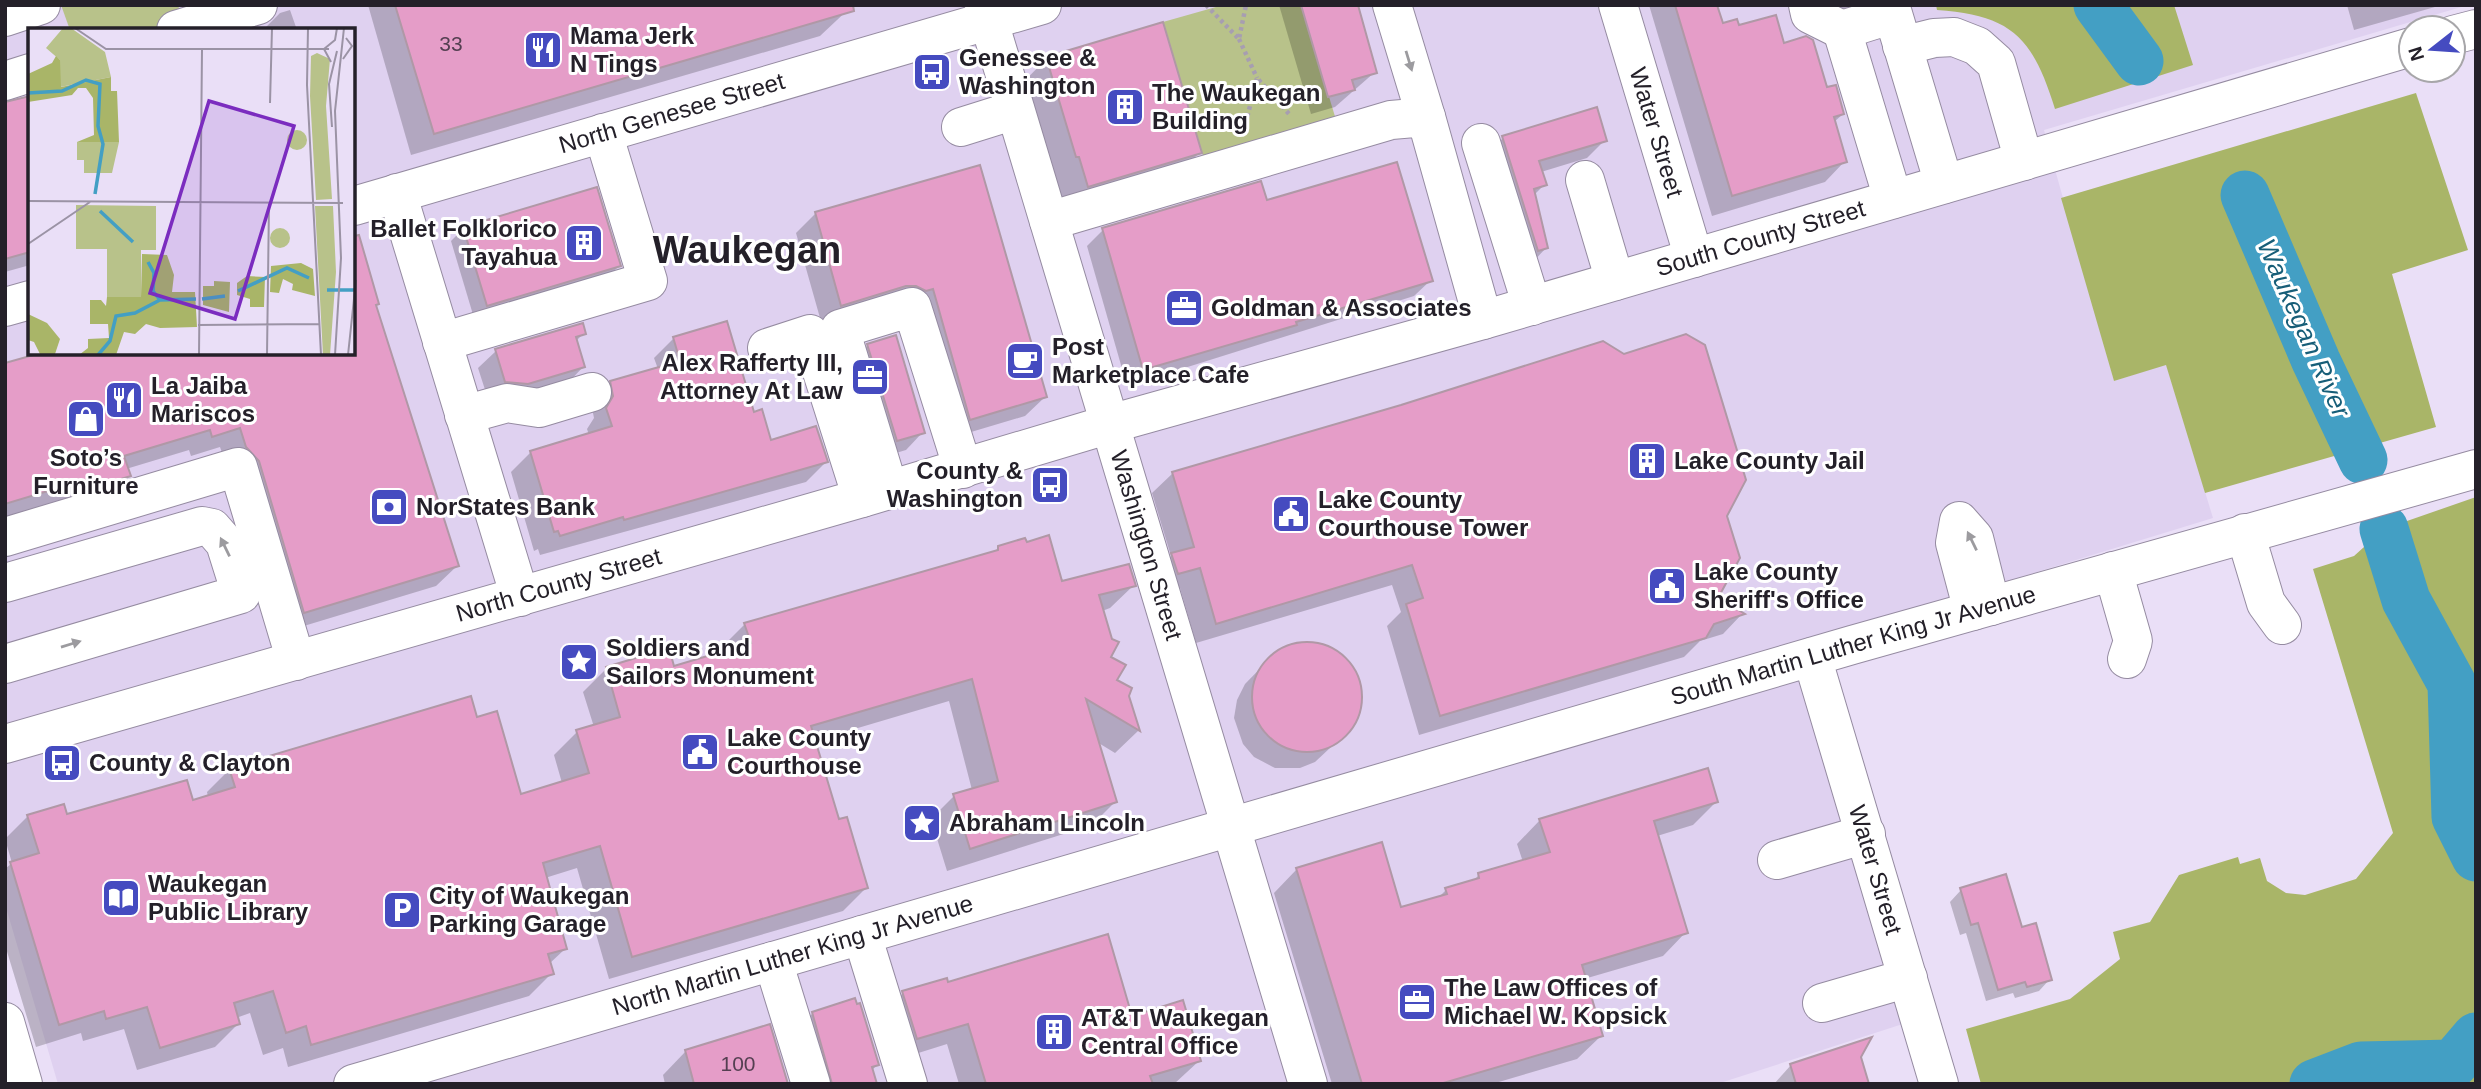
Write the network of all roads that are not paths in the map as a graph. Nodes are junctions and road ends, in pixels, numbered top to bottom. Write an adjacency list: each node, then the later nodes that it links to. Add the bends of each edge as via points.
1 (41, 5): 9 (street)
2 (153, 5): 10 (street)
3 (258, 5): 11 (street)
4 (1042, 5): 7 (street, North Genesee Street)
5 (1392, 5): 17 (street, one-way to 17)
6 (1618, 5): 28 (street, Water Street)
7 (986, 13): 16 (street, Washington Street); 19 (street, North Genesee Street)
8 (1813, 13): 12 (street, via 1893,14); 25 (street)
9 (5, 17)
10 (161, 28)
11 (183, 28)
12 (1902, 46): 21 (street, via 1954,37 1977,46 1996,63); 23 (street)
13 (2397, 51): 21 (street, South County Street)
14 (28, 74): 15 (street)
15 (5, 81)
16 (1015, 110): 18 (street); 27 (street, Washington Street)
17 (1426, 117): 27 (street, via 1391,120); 33 (street)
18 (961, 127)
19 (603, 133): 24 (street, North Genesee Street); 34 (street, via 648,281)
20 (1481, 143): 31 (street)
21 (2024, 161): 23 (street, South County Street)
22 (1585, 180): 29 (street)
23 (1944, 184): 25 (street, South County Street)
24 (397, 193): 26 (street, North Genesee Street); 34 (street)
25 (1893, 199): 28 (street, South County Street)
26 (355, 206)
27 (1049, 221): 38 (street, Washington Street)
28 (1694, 258): 29 (street, South County Street)
29 (1615, 281): 31 (street, South County Street)
30 (28, 301): 32 (street)
31 (1532, 306): 33 (street, South County Street)
32 (5, 307)
33 (1483, 320): 38 (street, South County Street)
34 (442, 342): 37 (street)
35 (767, 348): 41 (street, via 810,334)
36 (592, 392): 37 (street, via 539,408 507,403)
37 (464, 415): 44 (street)
38 (1110, 424): 39 (street, North County Street); 49 (street, Washington Street)
39 (963, 469): 41 (street, North County Street); 41 (street, via 912,307 840,329)
40 (2476, 469): 45 (street, South Martin Luther King Jr Avenue)
41 (876, 494): 44 (street, North County Street)
42 (5, 537): 46 (street, via 238,467)
43 (5, 583): 47 (street, one-way to 43, via 241,594 225,543 212,528 202,526)
44 (520, 597): 46 (street, North County Street)
45 (1812, 657): 49 (street, South Martin Luther King Jr Avenue); 50 (street, Water Street)
46 (296, 661): 48 (street, North County Street)
47 (5, 664)
48 (5, 744)
49 (1232, 827): 52 (street, North Martin Luther King Jr Avenue); 62 (street, Washington Street)
50 (1866, 834): 51 (street); 54 (street, Water Street)
51 (1777, 860)
52 (862, 935): 53 (street, North Martin Luther King Jr Avenue); 61 (street)
53 (772, 961): 57 (street, North Martin Luther King Jr Avenue); 60 (street)
54 (1908, 978): 55 (street); 63 (street, Water Street)
55 (1822, 1003)
56 (5, 1022): 58 (street)
57 (453, 1070): 59 (street, North Martin Luther King Jr Avenue)
58 (23, 1084)
59 (353, 1084)
60 (811, 1084)
61 (908, 1084)
62 (1308, 1084)
63 (1939, 1084)

